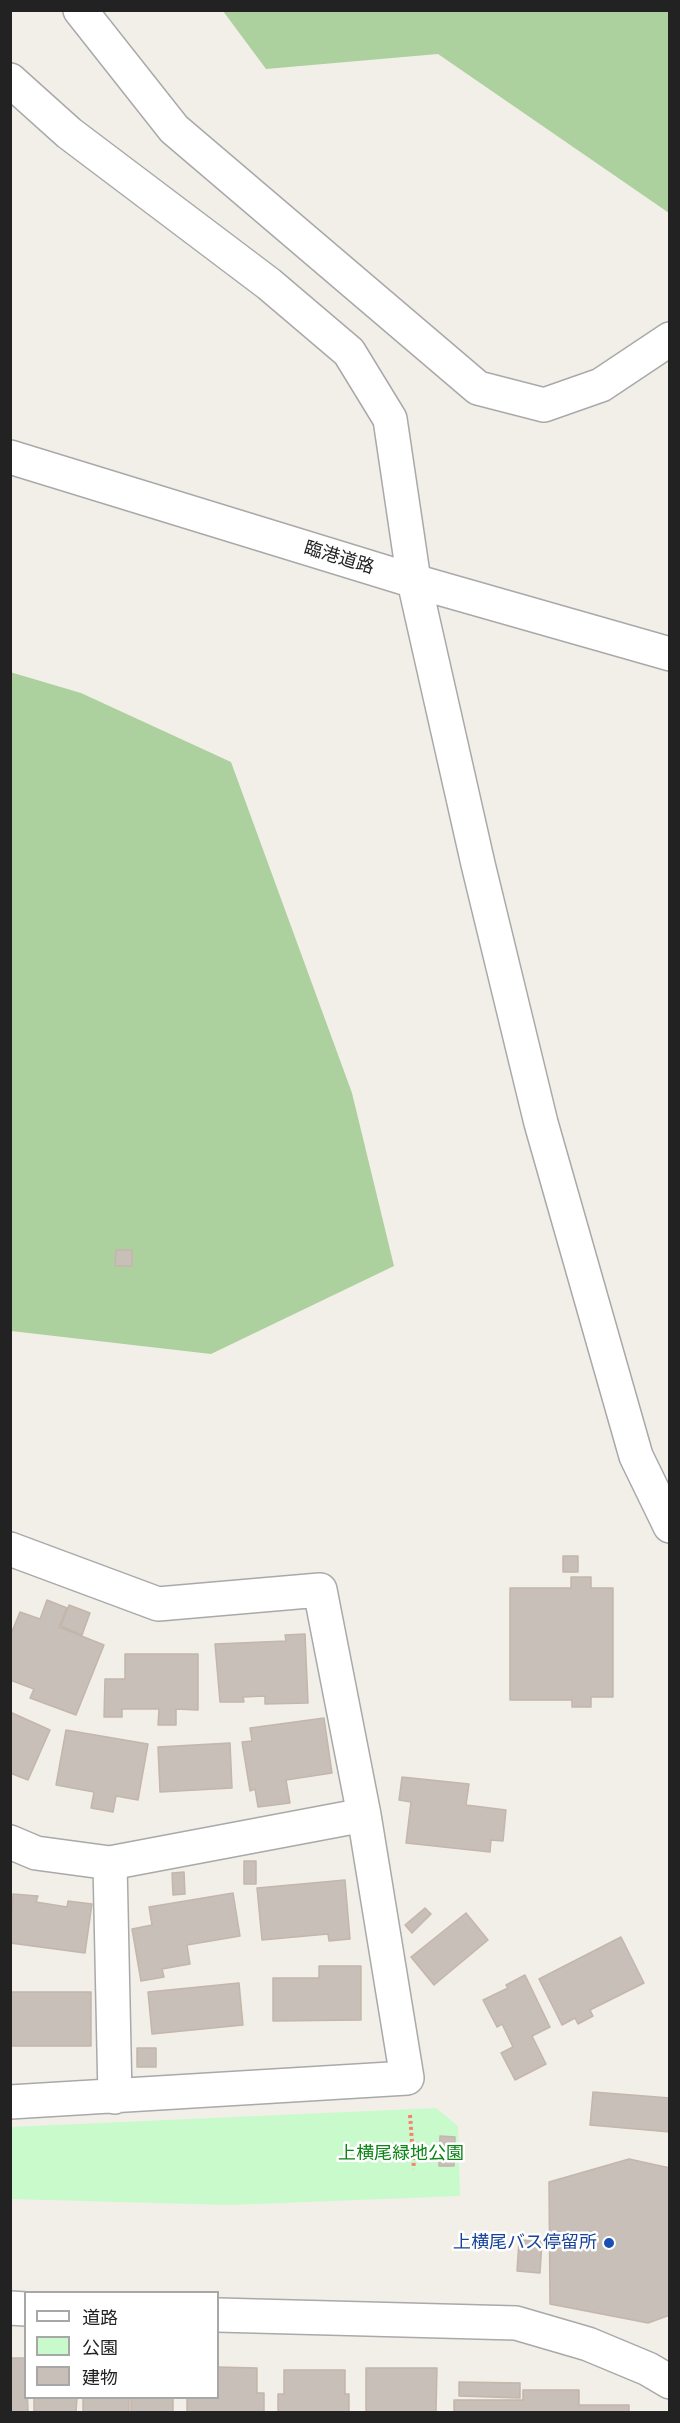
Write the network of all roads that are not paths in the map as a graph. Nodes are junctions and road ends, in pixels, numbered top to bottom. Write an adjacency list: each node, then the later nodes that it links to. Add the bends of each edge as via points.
1 (80, 10): 3 (street, via 174,129 478,388 544,405 601,385)
2 (10, 80): 5 (street, via 69,132 269,284 349,352 390,419)
3 (669, 339)
4 (10, 457): 5 (street, 臨港道路)
5 (414, 581): 6 (street, 臨港道路); 7 (street, via 541,1123 636,1456)
6 (669, 654)
7 (669, 1526)
8 (10, 1549): 9 (street, via 158,1604 320,1590)
9 (364, 1815): 11 (street); 12 (street, via 407,2078)
10 (10, 1842): 11 (street, via 36,1853)
11 (110, 1863): 12 (street)
12 (115, 2097): 13 (street)
13 (10, 2102)
14 (219, 2315): 15 (street, via 516,2323 588,2344)
15 (669, 2382)

